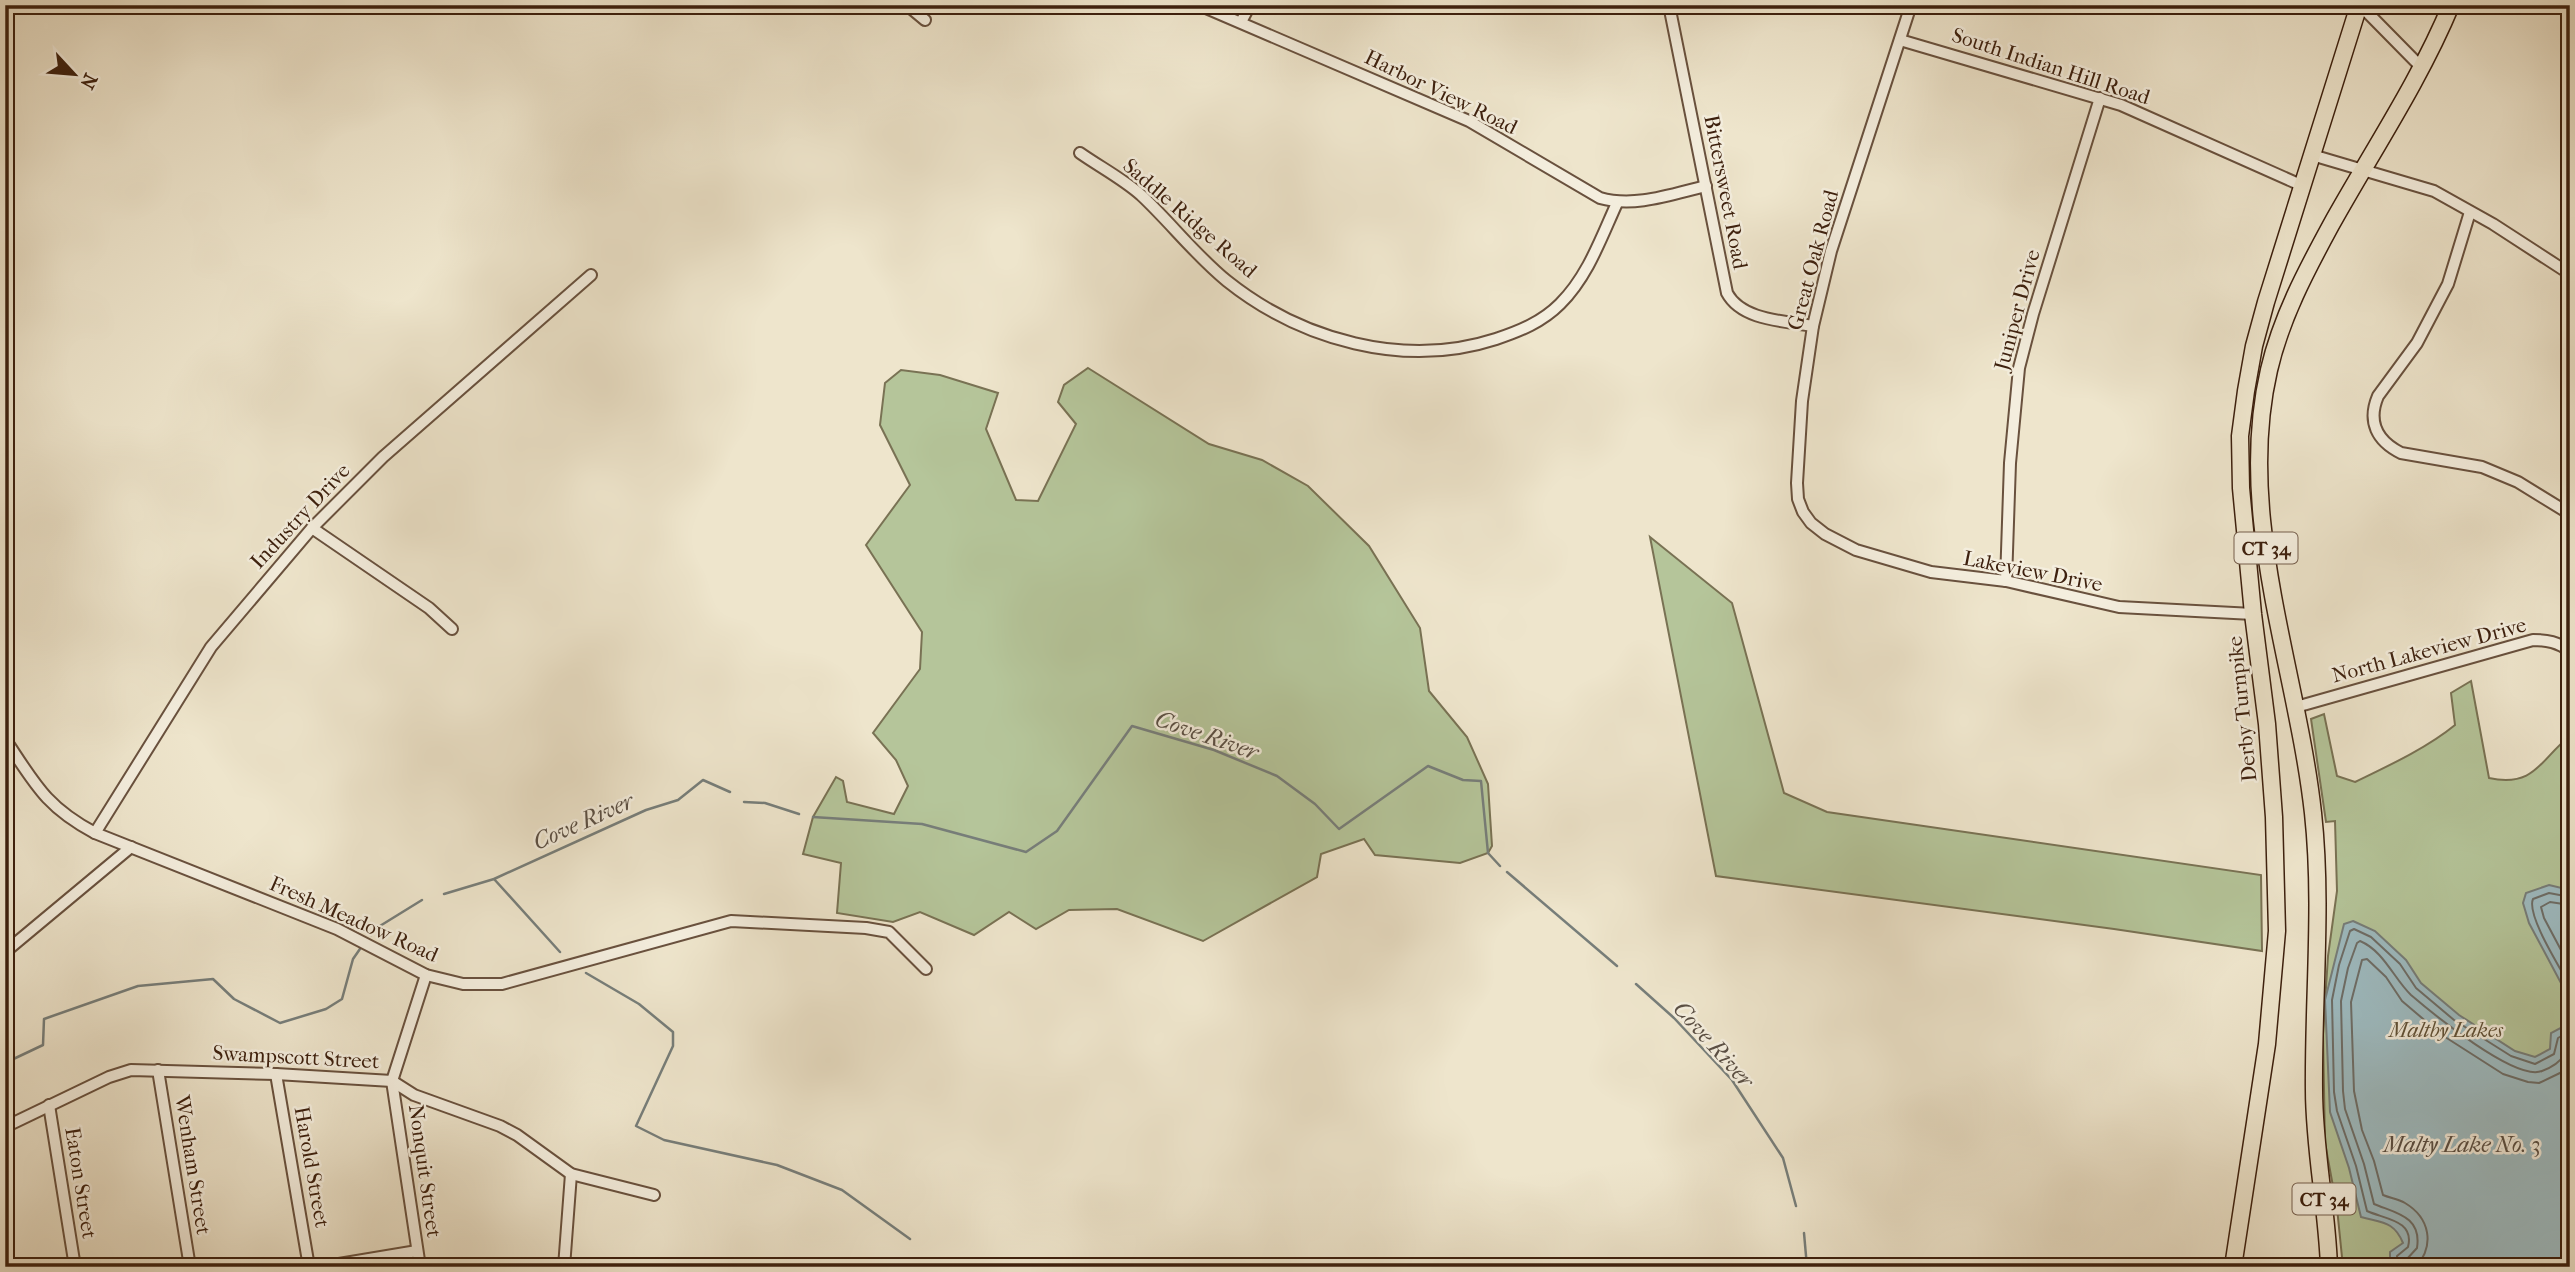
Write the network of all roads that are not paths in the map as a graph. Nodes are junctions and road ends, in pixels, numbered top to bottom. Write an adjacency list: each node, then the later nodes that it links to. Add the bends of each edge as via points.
1 (907, 5): 8 (street)
2 (1199, 5): 9 (street, Harbor View Road)
3 (1250, 5): 9 (street)
4 (1669, 5): 16 (street, Bittersweet Road)
5 (1911, 5): 10 (street, Great Oak Road)
6 (2359, 5): 11 (street); 14 (highway, Derby Turnpike / CT 34)
7 (2451, 5): 11 (highway, CT 34)
8 (925, 20)
9 (1241, 22): 18 (street, Harbor View Road, via 1469,121 1600,198)
10 (1900, 40): 12 (street, South Indian Hill Road); 22 (street, Great Oak Road, via 1831,251)
11 (2421, 67): 15 (highway, CT 34)
12 (2100, 98): 17 (street, South Indian Hill Road); 26 (street, Juniper Drive, via 2019,368)
13 (1080, 153): 18 (street, Saddle Ridge Road, via 1139,193 1227,281 1290,321 1377,349 1439,350 1485,343 1528,328 1560,305 1583,275)
14 (2312, 155): 15 (street); 17 (highway, Derby Turnpike / CT 34)
15 (2362, 170): 19 (street, via 2434,191); 30 (highway, CT 34, via 2285,316 2269,370 2259,430 2267,563)
16 (1706, 186): 18 (street); 22 (street, Bittersweet Road, via 1731,300 1757,315)
17 (2303, 186): 27 (highway, Derby Turnpike / CT 34, via 2254,346 2241,436)
18 (1617, 203)
19 (2470, 212): 20 (street); 23 (street, via 2448,284 2417,343 2378,396 2375,430 2390,448 2401,453 2482,467 2518,482)
20 (2570, 274)
21 (591, 275): 25 (street, Industry Drive, via 383,457)
22 (1813, 326): 24 (street, Great Oak Road, via 1802,401 1797,491 1803,512)
23 (2570, 514)
24 (1816, 527): 26 (street, Lakeview Drive, via 1856,550 1885,559 1931,572)
25 (312, 528): 28 (street, via 429,608); 32 (street, Industry Drive, via 211,647)
26 (2006, 581): 27 (street, Lakeview Drive, via 2119,607)
27 (2253, 614): 51 (highway, Derby Turnpike / CT 34, via 2267,724 2277,931 2267,1044)
28 (452, 629)
29 (2570, 651): 30 (street, North Lakeview Drive, via 2548,640 2533,639)
30 (2296, 707): 52 (highway, CT 34, via 2313,813 2318,894 2314,1094)
31 (5, 740): 32 (street, Fresh Meadow Road, via 56,809)
32 (95, 833): 33 (street, Fresh Meadow Road)
33 (131, 847): 34 (street); 36 (street, Fresh Meadow Road, via 337,929)
34 (5, 953)
35 (926, 969): 36 (street, Fresh Meadow Road, via 888,932 731,921 502,984 463,984)
36 (426, 975): 39 (street)
37 (158, 1070): 38 (street, Swampscott Street); 40 (street, Swampscott Street, via 131,1070 109,1077); 46 (street, Wenham Street)
38 (276, 1074): 39 (street, Swampscott Street); 47 (street, Harold Street)
39 (392, 1081): 42 (street, Swampscott Street, via 414,1095 509,1130); 44 (street, Nonquit Street)
40 (49, 1105): 41 (street, Swampscott Street); 45 (street, Eaton Street)
41 (5, 1126)
42 (571, 1174): 43 (street, Swampscott Street); 50 (street)
43 (654, 1195)
44 (417, 1251): 48 (street); 49 (street, Nonquit Street)
45 (75, 1267)
46 (190, 1267)
47 (309, 1267)
48 (321, 1267)
49 (420, 1267)
50 (564, 1267)
51 (2233, 1267)
52 (2329, 1267)

